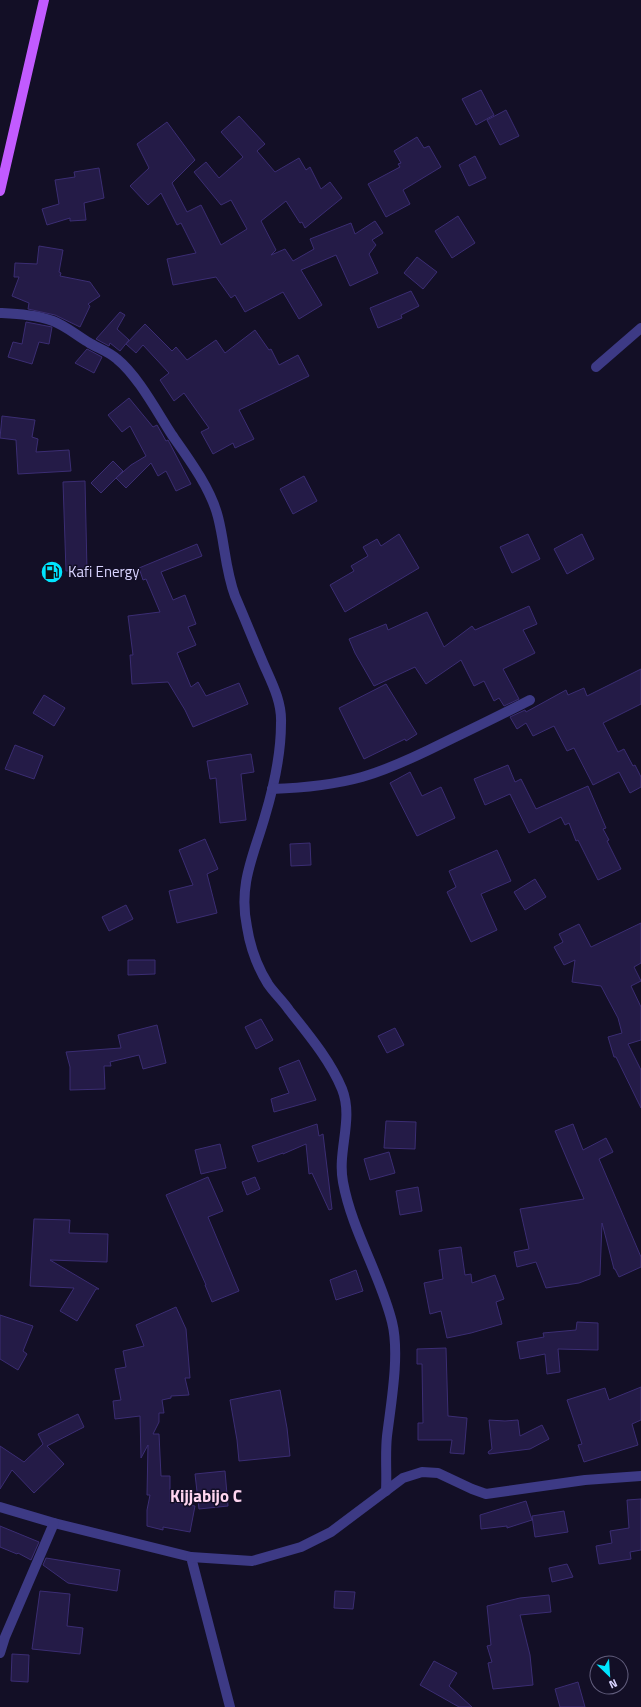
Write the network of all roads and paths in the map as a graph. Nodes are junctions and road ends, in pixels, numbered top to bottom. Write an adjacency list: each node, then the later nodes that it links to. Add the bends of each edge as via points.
1 (44, 0): 2 (main road)
2 (2, 169): 3 (main road)
3 (0, 191)
4 (0, 313): 8 (street, via 53,320 120,360 144,391 195,468 218,516 226,568 234,592 277,695 282,718)
5 (641, 328): 6 (street)
6 (596, 367)
7 (530, 700): 8 (street, via 388,769 305,788)
8 (272, 789): 10 (street, via 246,874 246,926 252,949 268,983 323,1055 341,1086 346,1102 347,1117 341,1168 343,1184 392,1322 395,1341 386,1437)
9 (641, 1476): 10 (street, via 586,1480 486,1494 438,1473 422,1472 403,1478)
10 (386, 1490): 13 (street, via 331,1532 302,1547 252,1561)
11 (0, 1507): 12 (street)
12 (54, 1524): 13 (street); 14 (street)
13 (191, 1557): 15 (street)
14 (0, 1653)
15 (230, 1707)

